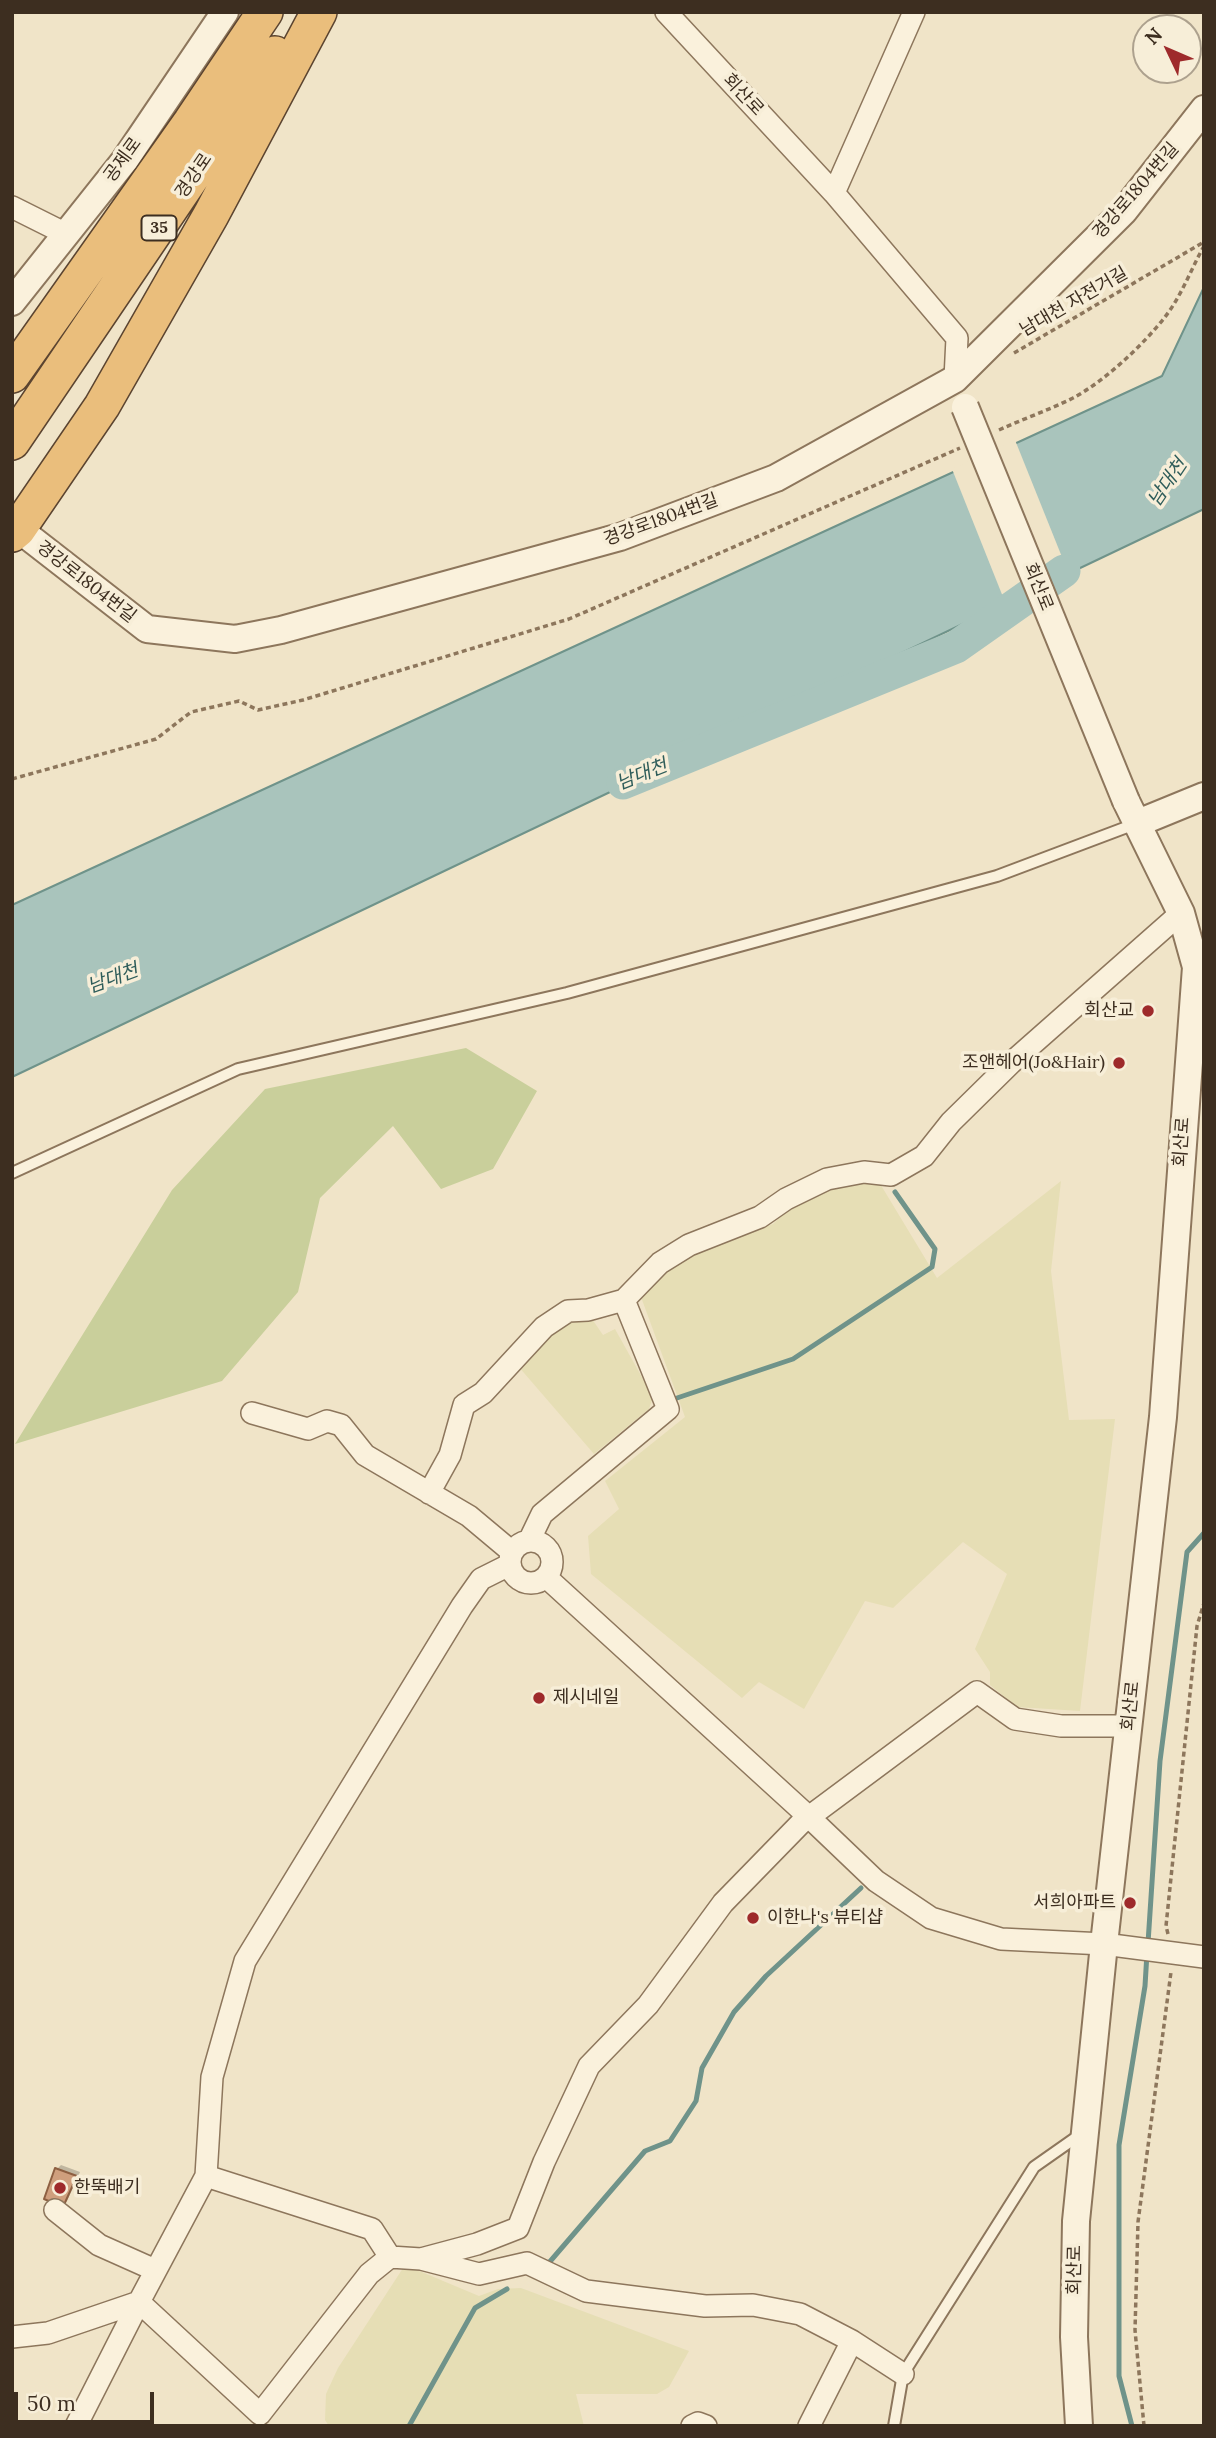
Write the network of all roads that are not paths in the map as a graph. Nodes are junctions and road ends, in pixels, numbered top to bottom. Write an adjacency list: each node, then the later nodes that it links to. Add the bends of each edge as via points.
1 (225, 12): 10 (street, 공제로, via 125,160)
2 (265, 12): 12 (highway, 경강로)
3 (303, 12): 14 (highway, 경강로 / 35)
4 (319, 12): 15 (highway, via 102,406)
5 (666, 12): 8 (street, 회산로)
6 (914, 12): 8 (street)
7 (1204, 109): 13 (street, 경강로1804번길, via 1124,211)
8 (834, 193): 13 (street, 회산로, via 957,338)
9 (12, 207): 10 (street)
10 (66, 234): 11 (street, 공제로)
11 (12, 302)
12 (12, 375)
13 (955, 379): 15 (street, 경강로1804번길, via 776,478 620,537 235,639 147,629); 17 (street, 회산로, bridge)
14 (12, 442)
15 (14, 529)
16 (1204, 796): 17 (street)
17 (1132, 812): 18 (street, 회산로); 20 (lane, via 984,880 566,993 238,1069)
18 (1181, 913): 19 (street, 회산로, via 1196,967); 21 (street, via 1011,1063 951,1122 924,1156 891,1175 864,1172 827,1179 760,1217 689,1245 660,1263)
19 (1193, 1132): 26 (street, 회산로)
20 (12, 1172)
21 (624, 1300): 23 (street, via 569,1311 544,1327 483,1393 464,1405 450,1455); 24 (street, via 668,1409 542,1514)
22 (252, 1413): 23 (street, via 308,1429 327,1421 341,1425 365,1455)
23 (429, 1493): 24 (street, via 469,1516)
24 (517, 1553): 25 (street, via 516,1577 527,1583); 25 (street, via 543,1545 551,1557); 31 (street, via 481,1579 462,1606 245,1961 212,2077)
25 (546, 1577): 27 (street)
26 (1129, 1726): 27 (street, via 1061,1727 1015,1719 978,1692); 28 (street, 회산로)
27 (809, 1816): 28 (street, via 876,1881 931,1918 1001,1939); 34 (street, via 723,1903 648,2005 589,2066 518,2228)
28 (1104, 1944): 29 (street); 30 (street, 회산로)
29 (1204, 1957)
30 (1086, 2130): 39 (lane, via 1034,2167); 46 (street, 회산로, via 1076,2221 1074,2337)
31 (206, 2176): 33 (street, via 372,2229); 35 (street)
32 (55, 2210): 35 (street, via 99,2245)
33 (390, 2257): 34 (street); 40 (street, via 369,2274)
34 (421, 2259): 38 (street, via 480,2274 527,2263 586,2291 705,2306 754,2305 800,2314)
35 (155, 2270): 36 (street)
36 (139, 2302): 37 (street, via 48,2333); 40 (street); 41 (street)
37 (12, 2337)
38 (852, 2341): 39 (street); 44 (street)
39 (903, 2374): 45 (lane)
40 (258, 2420)
41 (76, 2426)
42 (692, 2426): 43 (street)
43 (706, 2426)
44 (809, 2426)
45 (894, 2426)
46 (1079, 2426)

